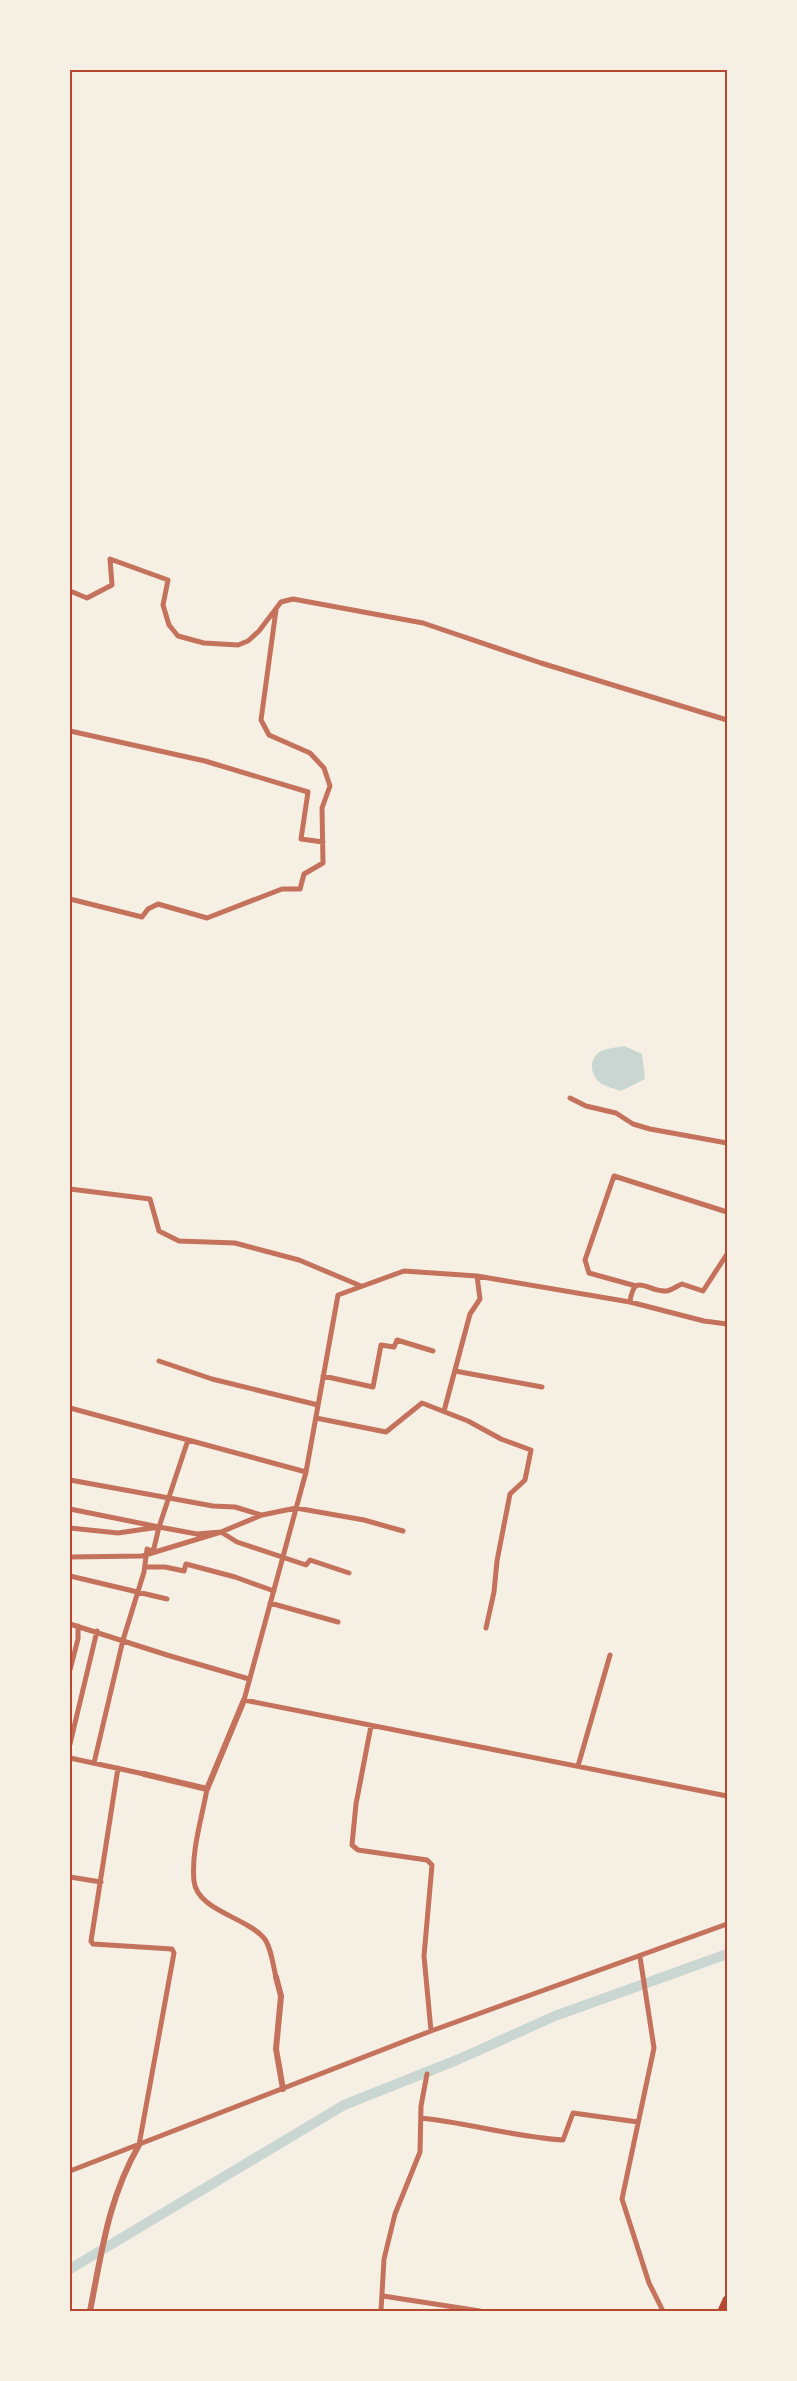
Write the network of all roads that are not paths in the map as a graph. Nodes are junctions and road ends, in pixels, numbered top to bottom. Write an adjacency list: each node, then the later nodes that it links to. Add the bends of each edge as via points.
1 (70, 591): 2 (street, via 87,598 112,585 110,559 168,580 162,605 169,625 178,636 204,643 238,645 248,641)
2 (277, 608): 3 (street, via 281,602 293,599 422,623); 5 (street, via 261,720 269,735 310,753 324,768 330,786 322,808)
3 (727, 720)
4 (70, 731): 5 (street, via 205,761 308,792 301,838)
5 (323, 842): 6 (street, via 323,863 304,874 300,889 282,889 207,918 158,904 142,917)
6 (70, 899)
7 (570, 1098): 8 (street, via 586,1106 616,1113 632,1124)
8 (727, 1143)
9 (70, 1188): 13 (street, via 150,1199 159,1231 179,1241 235,1243 299,1260)
10 (727, 1212): 14 (street, via 614,1176 585,1260 589,1273)
11 (727, 1254): 14 (street, via 703,1290 682,1284 668,1290)
12 (477, 1276): 13 (street, via 404,1271); 15 (street); 19 (street, via 480,1299 470,1314)
13 (362, 1286): 20 (street, via 338,1295)
14 (636, 1286): 15 (street)
15 (630, 1302): 16 (street)
16 (727, 1324)
17 (433, 1351): 20 (street, via 397,1340 394,1347 381,1345 372,1387)
18 (159, 1360): 22 (street, via 212,1379)
19 (455, 1371): 21 (street); 24 (street)
20 (323, 1376): 22 (street)
21 (542, 1387)
22 (318, 1405): 25 (street)
23 (70, 1408): 26 (street)
24 (444, 1412): 25 (street, via 422,1403 386,1432); 50 (street, via 500,1439 532,1450 524,1480 510,1494)
25 (316, 1418): 27 (street)
26 (188, 1440): 27 (street); 29 (street)
27 (306, 1472): 30 (street)
28 (70, 1480): 29 (street)
29 (168, 1497): 32 (street, via 235,1507); 33 (street)
30 (296, 1508): 32 (street); 35 (street, via 364,1520); 39 (street)
31 (70, 1509): 33 (street)
32 (262, 1515): 36 (street)
33 (159, 1527): 34 (street, via 118,1533); 36 (street, via 196,1534); 37 (street, via 154,1548 152,1551 148,1549)
34 (70, 1528)
35 (403, 1531)
36 (221, 1532): 37 (street); 39 (street, via 237,1542)
37 (146, 1555): 38 (street); 40 (street)
38 (70, 1557)
39 (283, 1557): 41 (street, via 306,1565 310,1560); 44 (street)
40 (145, 1568): 43 (street); 44 (street, via 165,1567 184,1571 186,1564)
41 (349, 1573)
42 (70, 1576): 43 (street)
43 (139, 1591): 45 (street); 52 (street)
44 (274, 1591): 46 (street)
45 (166, 1599)
46 (270, 1603): 47 (street); 55 (street)
47 (338, 1622)
48 (70, 1624): 49 (street)
49 (78, 1626): 51 (street); 54 (street)
50 (486, 1628)
51 (97, 1631): 52 (street); 58 (street)
52 (123, 1640): 55 (street, via 166,1656); 60 (street)
53 (610, 1655): 61 (street)
54 (70, 1670)
55 (249, 1679): 56 (street)
56 (244, 1700): 57 (street); 64 (street)
57 (371, 1726): 61 (street); 71 (street, via 356,1804 352,1845 358,1850 427,1860 432,1865 424,1956)
58 (70, 1744)
59 (70, 1758): 60 (street)
60 (94, 1763): 62 (street)
61 (578, 1766): 65 (street)
62 (118, 1768): 63 (street); 67 (street)
63 (144, 1774): 64 (street)
64 (207, 1789): 70 (street, via 194,1860 194,1883 206,1903 250,1926 265,1938)
65 (727, 1796)
66 (70, 1878): 67 (street)
67 (101, 1882): 76 (street, via 91,1943 172,1950 174,1953)
68 (727, 1924): 69 (street)
69 (640, 1957): 71 (street); 75 (street, via 654,2048)
70 (276, 1977): 73 (street, via 281,1996 276,2049)
71 (431, 2031): 73 (street)
72 (427, 2074): 74 (street)
73 (283, 2089): 76 (street)
74 (421, 2118): 75 (street, via 563,2140 573,2113); 78 (street, via 420,2152 395,2214 384,2259)
75 (638, 2122): 83 (street, via 622,2198 649,2283)
76 (139, 2145): 77 (street); 80 (street, via 123,2172 109,2215)
77 (70, 2171)
78 (383, 2296): 81 (street); 82 (street)
79 (727, 2300): 84 (highway)
80 (90, 2311)
81 (381, 2311)
82 (480, 2311)
83 (663, 2311)
84 (722, 2311)

